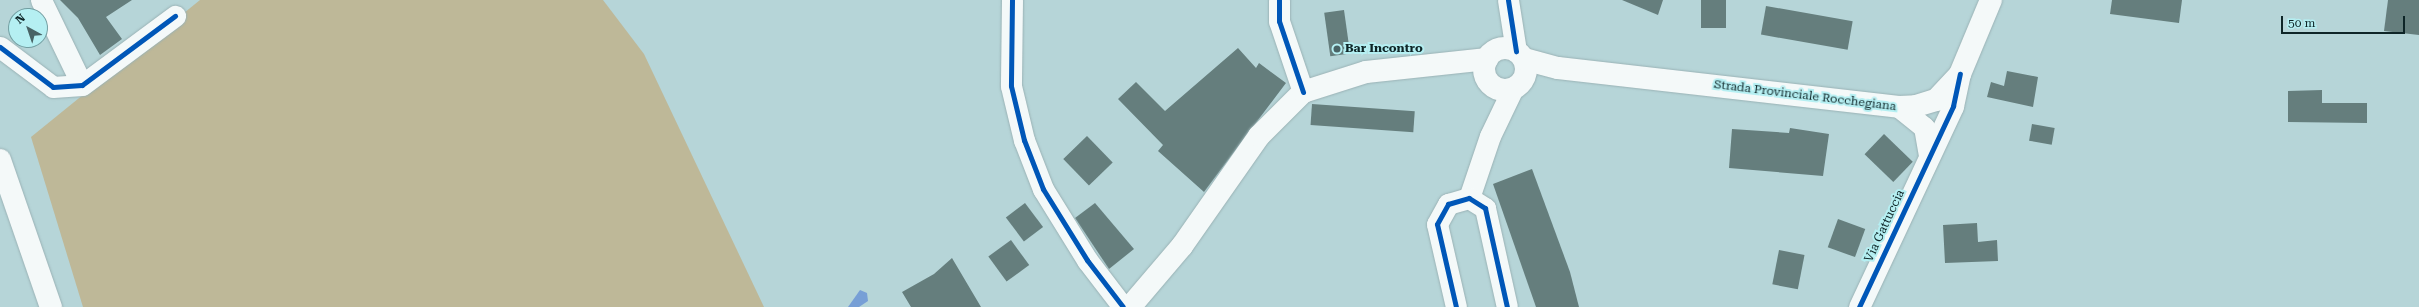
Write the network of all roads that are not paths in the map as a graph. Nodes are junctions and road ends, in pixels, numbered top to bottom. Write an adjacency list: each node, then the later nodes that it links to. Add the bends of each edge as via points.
1 (41, 0): 10 (street)
2 (1012, 0): 19 (street, via 1010,86 1024,140 1043,189 1087,260)
3 (1279, 0): 11 (street, via 1279,21)
4 (1508, 0): 8 (street, via 1509,24)
5 (1991, 0): 9 (main road, Strada Provinciale Rocchegiana)
6 (175, 16): 10 (street)
7 (0, 47): 10 (street, via 53,87)
8 (1505, 67): 11 (main road, Strada Provinciale Rocchegiana, via 1454,64 1366,72); 13 (main road, Strada Provinciale Rocchegiana, via 1558,68); 17 (street, via 1501,113)
9 (1960, 74): 12 (main road, Strada Provinciale Rocchegiana, via 1944,94); 14 (street, Via Gattuccia, via 1953,106)
10 (82, 85)
11 (1303, 92): 20 (main road, Strada Provinciale Rocchegiana, via 1259,136 1182,246)
12 (1930, 103): 13 (main road, Strada Provinciale Rocchegiana); 14 (street, via 1942,121)
13 (1899, 107): 15 (street, via 1924,127)
14 (1942, 130): 15 (street, Via Gattuccia)
15 (1929, 154): 23 (street, Via Gattuccia)
16 (0, 160): 18 (main road)
17 (1469, 198): 21 (street, via 1448,204 1437,224); 22 (street, via 1485,208)
18 (51, 307)
19 (1123, 307)
20 (1130, 307)
21 (1456, 307)
22 (1507, 307)
23 (1859, 307)

